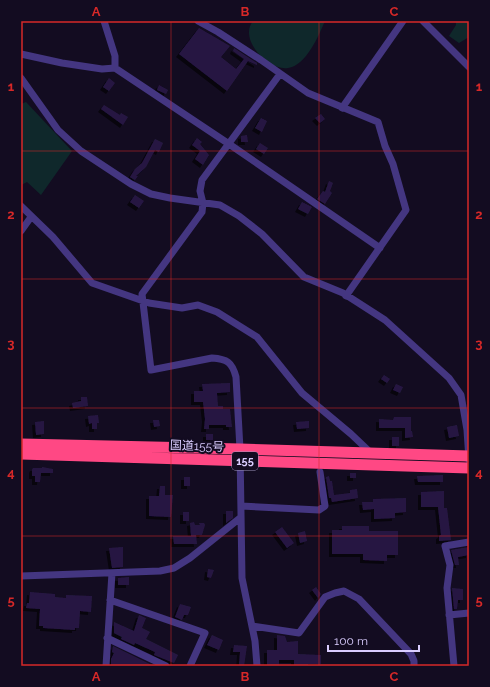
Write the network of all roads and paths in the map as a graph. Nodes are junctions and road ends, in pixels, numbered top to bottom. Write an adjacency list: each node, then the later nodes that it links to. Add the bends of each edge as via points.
1 (104, 21): 7 (street, via 115,56)
2 (198, 21): 8 (street)
3 (403, 21): 10 (street)
4 (423, 21): 6 (street)
5 (21, 54): 7 (street, via 62,63)
6 (469, 67)
7 (115, 68): 11 (street)
8 (280, 74): 10 (street, via 308,93); 11 (street)
9 (21, 78): 12 (street, via 58,130 81,151 130,184 151,194)
10 (342, 108): 16 (street, via 378,122 406,210)
11 (229, 144): 12 (street, via 202,180 200,191); 16 (street)
12 (203, 203): 17 (street, via 220,205 240,216 262,234 304,277); 18 (street, via 202,212 142,294)
13 (21, 206): 14 (street)
14 (31, 217): 15 (street); 18 (street, via 53,237 92,283)
15 (21, 231)
16 (380, 248): 17 (street)
17 (346, 296): 19 (street, via 385,320 450,378 461,395)
18 (143, 301): 21 (street, via 151,370 212,358 222,359 234,368); 23 (street, via 182,308 198,305 217,312 257,337 302,393)
19 (468, 430): 24 (street)
20 (21, 444): 21 (highway, 国道155号 / 155)
21 (240, 449): 23 (highway, 国道155号 / 155); 25 (street)
22 (21, 454): 25 (highway, 国道155号 / 155)
23 (371, 454): 24 (highway, 国道155号 / 155)
24 (469, 458)
25 (240, 461): 26 (highway, 国道155号 / 155); 28 (street)
26 (469, 468)
27 (320, 472): 28 (street, via 325,506 318,510)
28 (241, 506): 29 (street)
29 (240, 518): 31 (street, via 174,568); 36 (street, via 242,578)
30 (469, 542): 35 (street, via 445,546 450,565 447,588)
31 (112, 573): 32 (street); 33 (street)
32 (21, 576)
33 (110, 600): 37 (street); 40 (street, via 205,633)
34 (469, 613): 35 (street)
35 (450, 614): 43 (street)
36 (252, 626): 41 (street); 42 (street, via 299,632 326,597 344,591 359,599 411,654)
37 (108, 638): 38 (street); 39 (street)
38 (106, 666)
39 (166, 666)
40 (190, 666)
41 (257, 666)
42 (414, 666)
43 (454, 666)

